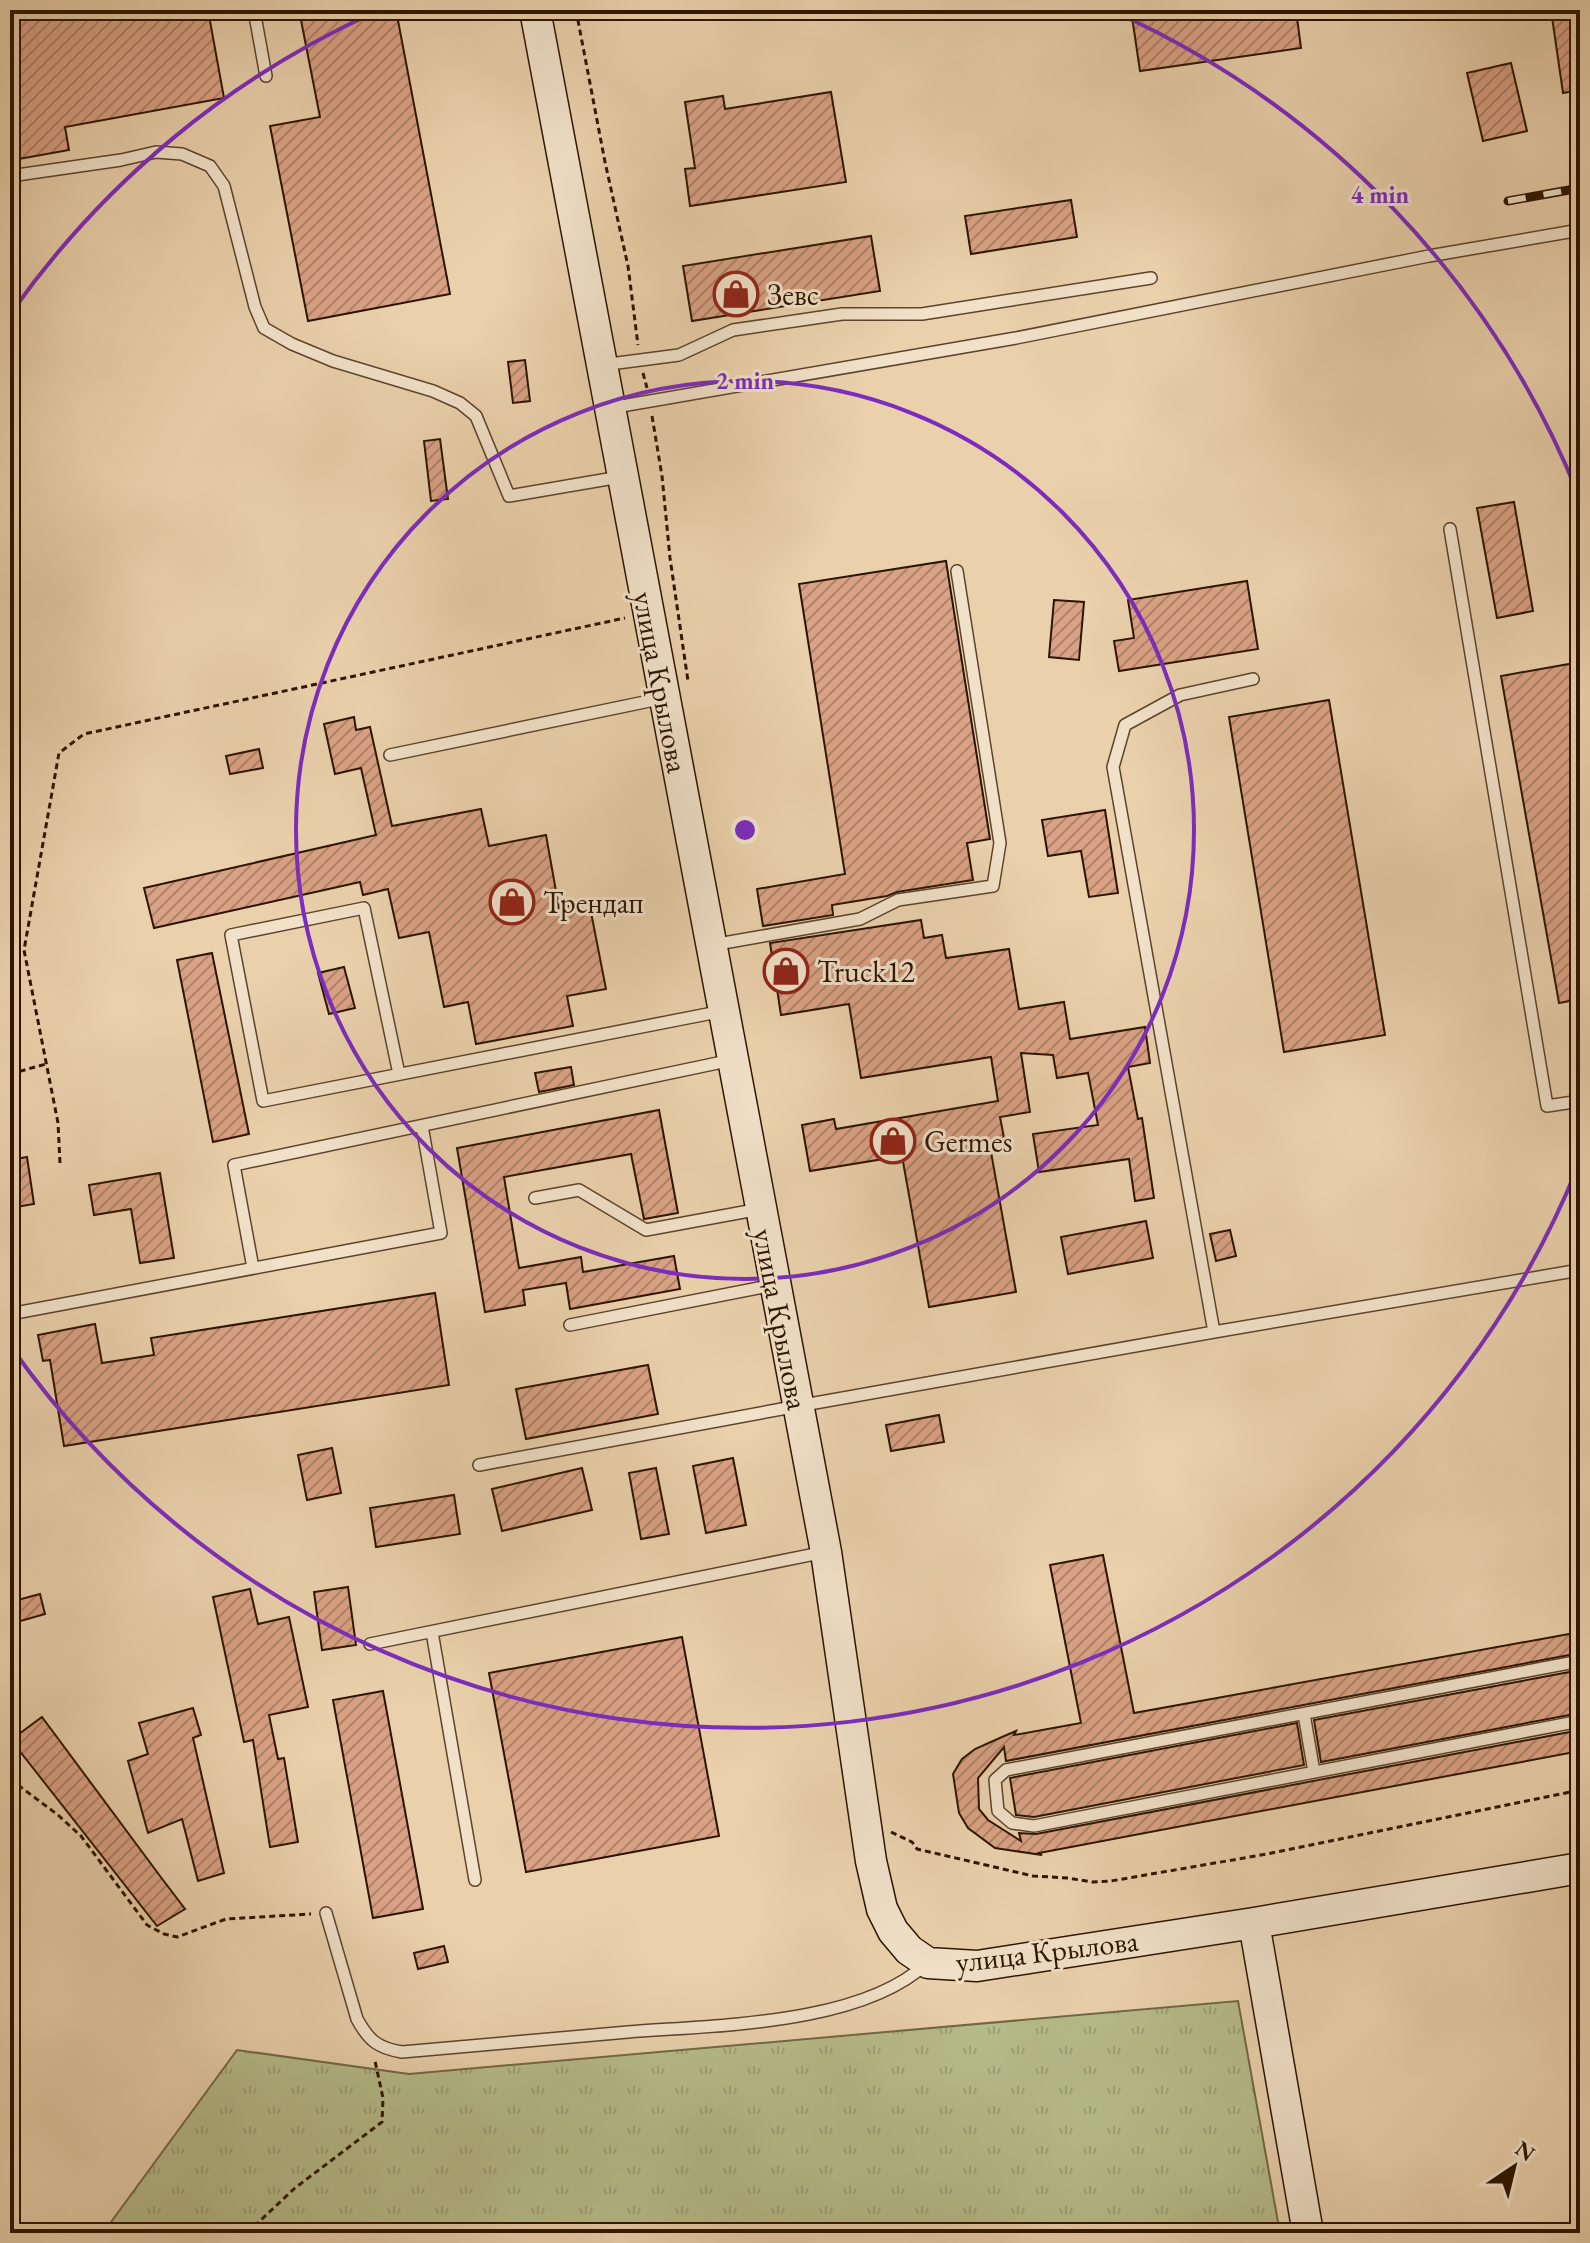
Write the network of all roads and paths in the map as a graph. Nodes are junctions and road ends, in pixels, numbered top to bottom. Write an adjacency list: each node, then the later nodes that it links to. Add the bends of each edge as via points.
1 (254, 10): 4 (lane)
2 (535, 10): 9 (street, улица Крылова)
3 (576, 10): 8 (path, via 628,266)
4 (266, 76)
5 (10, 176): 12 (lane, via 156,152 182,154 210,166 224,186 264,328 333,361 460,403 476,416 509,496)
6 (1580, 230): 10 (lane, via 1016,338)
7 (1151, 278): 8 (lane, via 922,314 842,314 733,330 679,355)
8 (640, 360): 9 (lane); 10 (path)
9 (602, 365): 11 (street, улица Крылова)
10 (650, 401): 11 (lane); 17 (path, via 670,558)
11 (610, 408): 12 (street, улица Крылова)
12 (623, 476): 15 (street, улица Крылова)
13 (1450, 529): 25 (lane, via 1547,1106)
14 (957, 571): 19 (lane, via 1000,843 993,886 898,900 860,919)
15 (648, 613): 17 (street, улица Крылова); 22 (path, via 84,734 59,753 24,950)
16 (1253, 679): 35 (lane, via 1180,695 1125,725 1113,767)
17 (676, 690): 18 (lane); 19 (street, улица Крылова)
18 (390, 755)
19 (711, 945): 20 (street, улица Крылова)
20 (723, 1011): 21 (street, улица Крылова); 24 (lane)
21 (733, 1060): 26 (lane); 29 (street, улица Крылова)
22 (46, 1064): 23 (path); 27 (path)
23 (10, 1074)
24 (399, 1074): 24 (lane, via 263,1101 231,935 364,908)
25 (1580, 1101)
26 (422, 1126): 30 (lane, via 234,1165); 30 (lane, via 441,1233)
27 (60, 1163)
28 (535, 1198): 29 (lane, via 579,1190 646,1230)
29 (761, 1209): 32 (street, улица Крылова)
30 (253, 1268): 33 (lane)
31 (1580, 1270): 35 (lane)
32 (775, 1285): 34 (lane); 36 (street, улица Крылова)
33 (10, 1314)
34 (570, 1325)
35 (1214, 1332): 36 (lane)
36 (798, 1406): 37 (lane); 38 (street, улица Крылова)
37 (479, 1465)
38 (826, 1552): 39 (lane); 47 (street, улица Крылова)
39 (432, 1632): 40 (lane); 49 (lane)
40 (370, 1644)
41 (1580, 1661): 42 (lane)
42 (1304, 1714): 44 (lane); 44 (lane, via 1006,1770 995,1780 998,1811 1012,1823 1034,1826)
43 (1580, 1721): 44 (lane)
44 (1314, 1772)
45 (10, 1779): 50 (path, via 81,1836 147,1925 164,1934 177,1937 226,1919)
46 (1580, 1790): 47 (path, via 1267,1854 1092,1882 1033,1876 917,1849)
47 (865, 1820): 52 (street, улица Крылова, via 882,1909 909,1950)
48 (1580, 1868): 51 (street, улица Крылова)
49 (475, 1880)
50 (326, 1913): 53 (lane, via 357,2019)
51 (1254, 1923): 52 (street, улица Крылова, via 977,1966); 55 (street)
52 (928, 1963): 53 (lane, via 875,1996 837,2009 768,2020 402,2052)
53 (372, 2041): 54 (path, via 382,2122 295,2188)
54 (247, 2233)
55 (1308, 2233)

